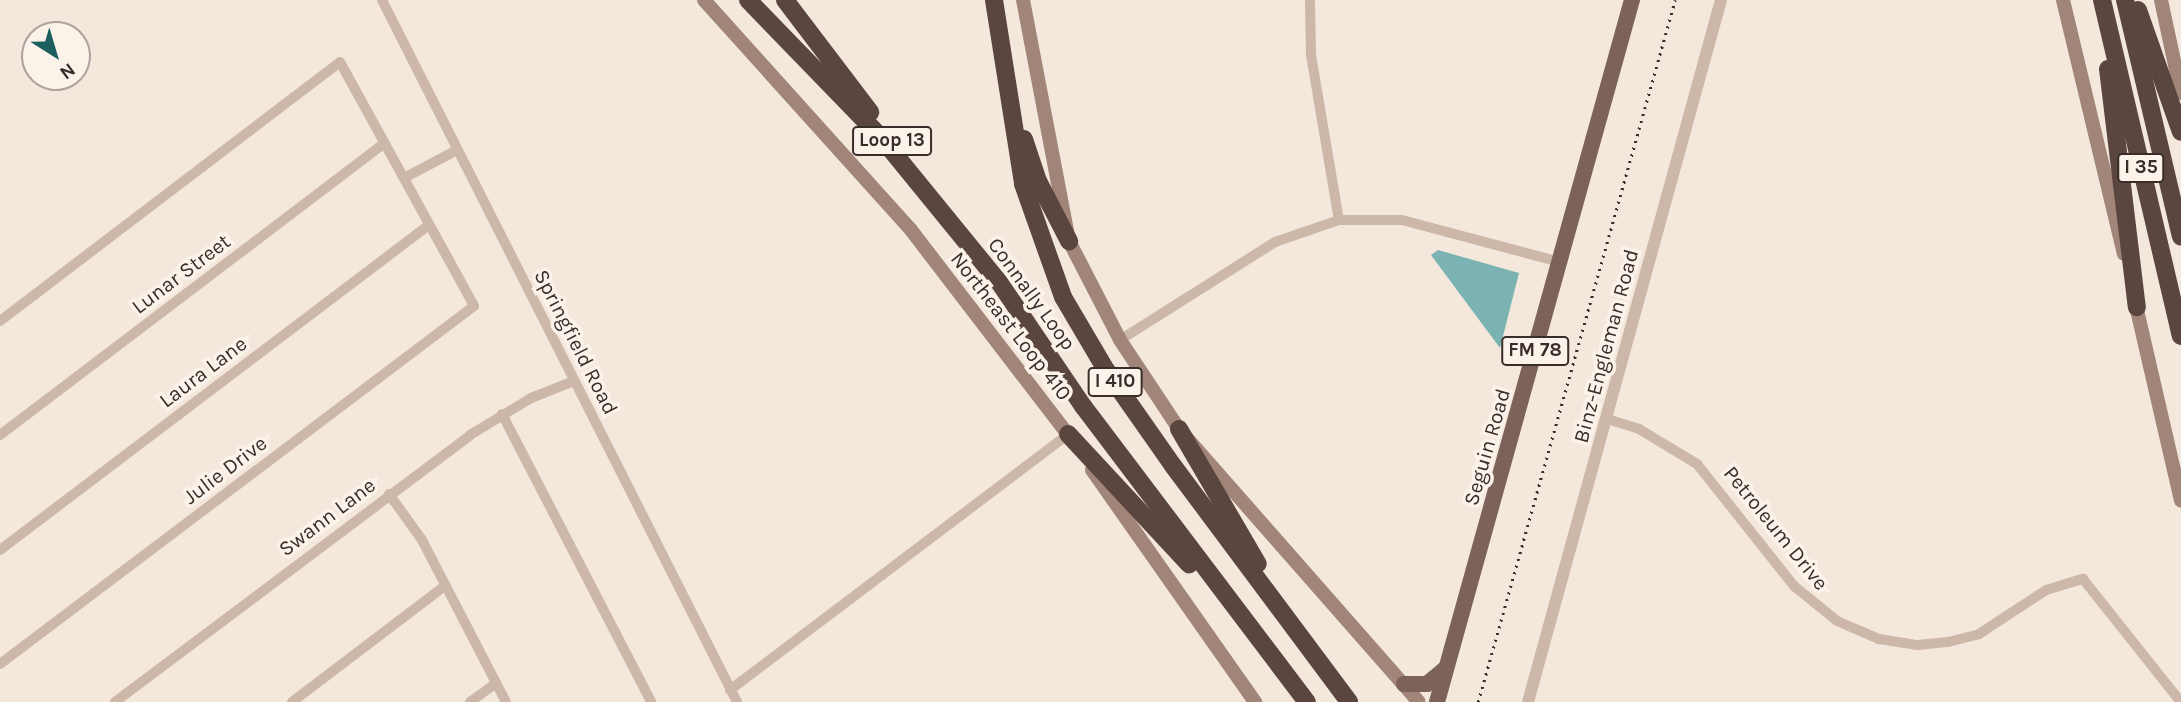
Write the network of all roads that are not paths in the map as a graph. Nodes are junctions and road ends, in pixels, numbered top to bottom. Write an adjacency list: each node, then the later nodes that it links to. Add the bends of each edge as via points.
1 (382, 0): 19 (street, Springfield Road)
2 (704, 0): 35 (main road, Northeast Loop 410, via 911,230)
3 (748, 0): 26 (highway, Connally Loop / I 410, via 879,135)
4 (785, 0): 26 (highway, Loop 13)
5 (994, 0): 15 (highway, Connally Loop / I 410)
6 (1023, 0): 24 (main road)
7 (1310, 0): 21 (street, via 1311,55)
8 (1632, 0): 25 (main road, Seguin Road / FM 78)
9 (1721, 0): 33 (street, Binz-Engleman Road)
10 (2063, 0): 27 (main road)
11 (2101, 0): 27 (highway); 29 (highway, I 35)
12 (2125, 0): 23 (highway, I 35)
13 (2135, 0): 17 (highway)
14 (2161, 0): 16 (main road)
15 (1007, 86): 24 (highway, via 1038,181); 42 (highway, Connally Loop / I 410, via 1023,184 1063,297 1106,370)
16 (2181, 93)
17 (2181, 132)
18 (384, 143): 20 (street); 28 (street, via 340,62); 36 (street, Lunar Street)
19 (457, 150): 20 (street); 31 (street, Springfield Road)
20 (404, 178): 22 (street)
21 (1339, 220): 25 (street, via 1402,220); 30 (street, via 1275,242)
22 (429, 225): 39 (street, Laura Lane); 43 (street, Julie Drive, via 474,306)
23 (2181, 236)
24 (1069, 241): 30 (main road)
25 (1560, 262): 44 (main road, Seguin Road / FM 78)
26 (999, 282): 41 (highway, Connally Loop / I 410, via 1083,406)
27 (2137, 307): 38 (main road)
28 (0, 321)
29 (2181, 336)
30 (1120, 340): 34 (main road)
31 (574, 381): 32 (street, Swann Lane); 47 (street, Springfield Road)
32 (502, 414): 37 (street, Swann Lane); 52 (street)
33 (1607, 419): 59 (street, Binz-Engleman Road); 60 (street, Petroleum Drive, via 1639,429 1697,464 1794,586 1837,621 1880,639 1918,645 1948,642 1979,634 2046,590 2082,579)
34 (1180, 429): 42 (highway); 46 (main road)
35 (1068, 434): 41 (highway); 47 (street); 54 (main road, Northeast Loop 410)
36 (0, 435)
37 (389, 494): 40 (street); 48 (street, Swann Lane)
38 (2181, 501)
39 (0, 551)
40 (446, 585): 45 (street); 49 (street)
41 (1248, 628): 55 (highway, Connally Loop / I 410)
42 (1302, 640): 56 (highway, Connally Loop / I 410)
43 (0, 664)
44 (1446, 668): 46 (main road, via 1427,684); 58 (main road, Seguin Road / FM 78)
45 (496, 683): 50 (street); 51 (street)
46 (1404, 684): 57 (main road)
47 (730, 690): 53 (street, Springfield Road)
48 (115, 702)
49 (292, 702)
50 (470, 702)
51 (506, 702)
52 (651, 702)
53 (737, 702)
54 (1255, 702)
55 (1307, 702)
56 (1349, 702)
57 (1419, 702)
58 (1437, 702)
59 (1528, 702)
60 (2181, 702)

